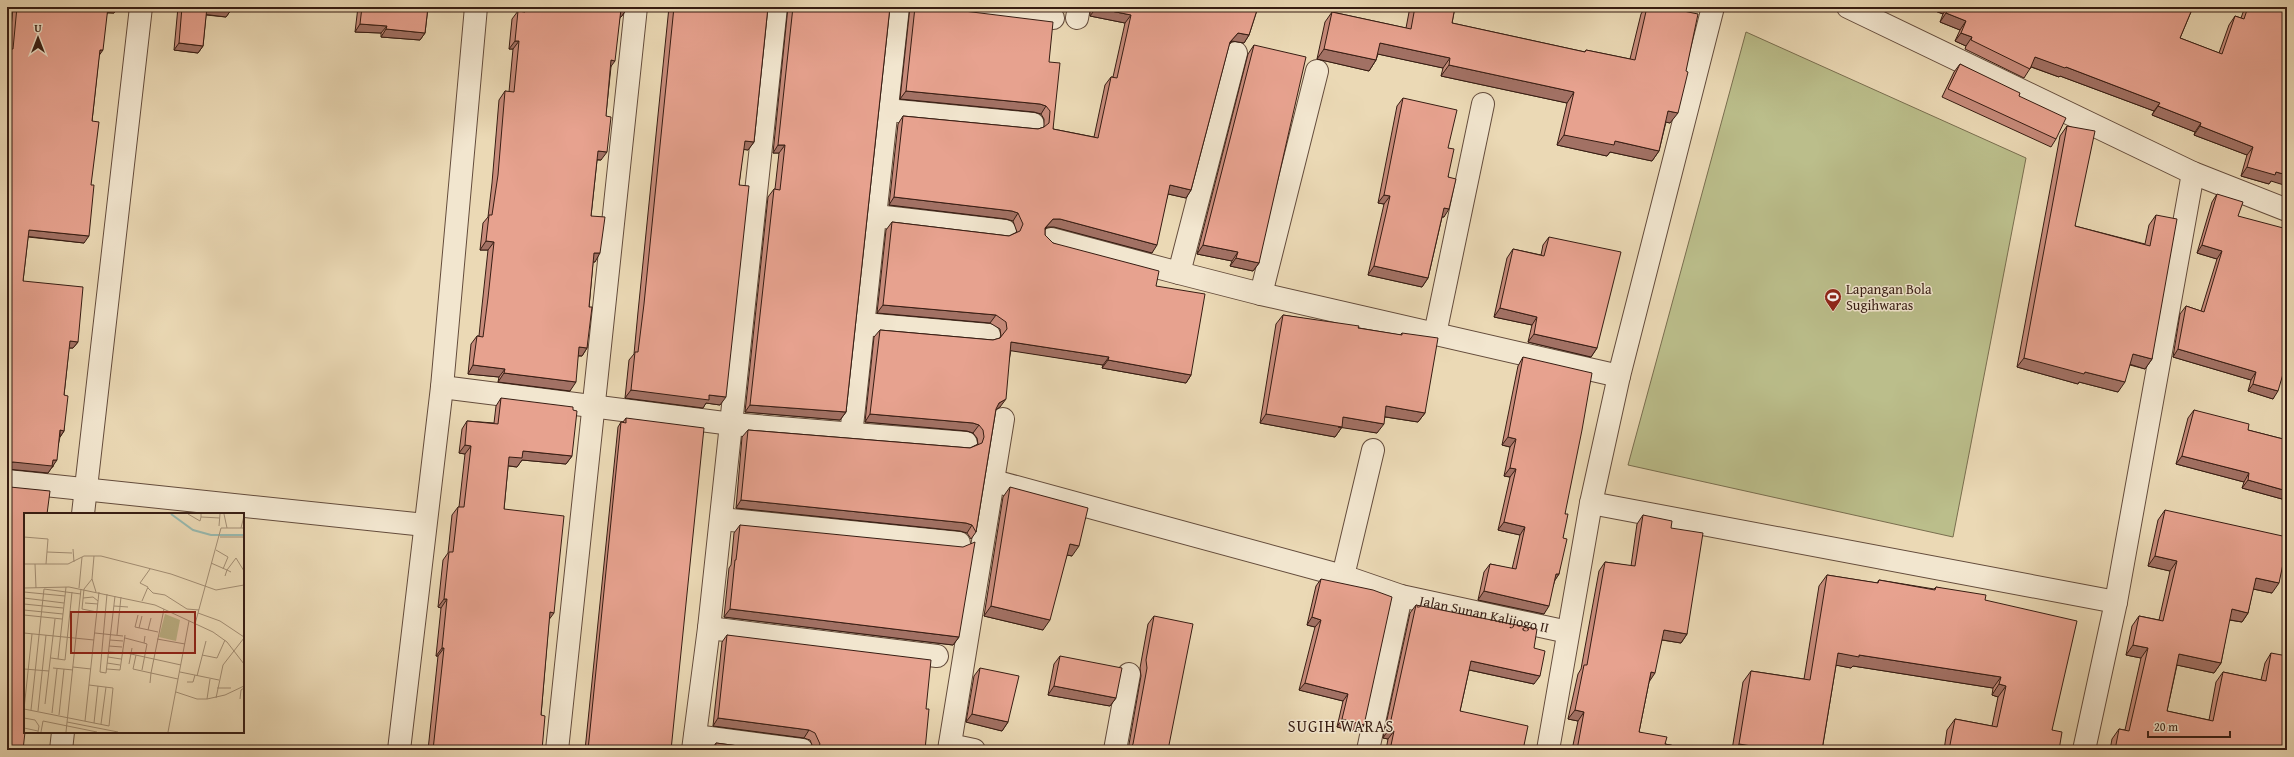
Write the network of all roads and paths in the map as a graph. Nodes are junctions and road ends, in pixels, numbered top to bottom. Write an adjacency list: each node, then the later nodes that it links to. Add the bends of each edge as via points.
1 (141, 7): 35 (street)
2 (476, 7): 26 (street)
3 (636, 7): 27 (street)
4 (776, 7): 29 (street)
5 (898, 7): 13 (street)
6 (960, 7): 9 (street)
7 (1713, 7): 25 (street)
8 (1848, 7): 15 (street)
9 (1053, 18)
10 (1236, 53): 20 (street)
11 (1316, 71): 21 (street)
12 (1483, 104): 23 (street)
13 (887, 110): 14 (street); 17 (street)
14 (1033, 124)
15 (2193, 173): 16 (street); 43 (street)
16 (2287, 210)
17 (876, 216): 18 (street); 22 (street)
18 (1005, 231)
19 (1051, 239): 20 (street)
20 (1179, 273): 21 (street)
21 (1261, 294): 23 (street)
22 (864, 324): 24 (street); 30 (street)
23 (1435, 334): 25 (street)
24 (989, 335)
25 (1619, 376): 36 (street)
26 (442, 387): 27 (street); 39 (street)
27 (595, 406): 29 (street); 53 (street)
28 (1003, 419): 34 (street)
29 (732, 424): 30 (street); 38 (street)
30 (852, 435): 31 (street)
31 (966, 443)
32 (1373, 450): 41 (street)
33 (7, 481): 35 (street)
34 (994, 481): 41 (street, Jalan Sunan Kalijogo II); 50 (street)
35 (85, 489): 37 (street); 39 (street)
36 (1590, 503): 43 (street); 45 (street)
37 (83, 513)
38 (721, 519): 40 (street); 44 (street)
39 (425, 525): 52 (street)
40 (959, 544)
41 (1343, 576): 42 (street, Jalan Sunan Kalijogo II)
42 (1401, 596): 45 (street, Jalan Sunan Kalijogo II); 57 (street)
43 (2116, 602): 59 (street)
44 (709, 628): 46 (street); 49 (street)
45 (1568, 632): 58 (street)
46 (937, 656)
47 (1129, 674): 56 (street)
48 (62, 733): 51 (street)
49 (694, 743): 54 (street)
50 (950, 747): 55 (street)
51 (61, 750)
52 (400, 750)
53 (557, 750)
54 (802, 750)
55 (974, 750)
56 (1115, 750)
57 (1368, 750)
58 (1548, 750)
59 (2084, 750)

